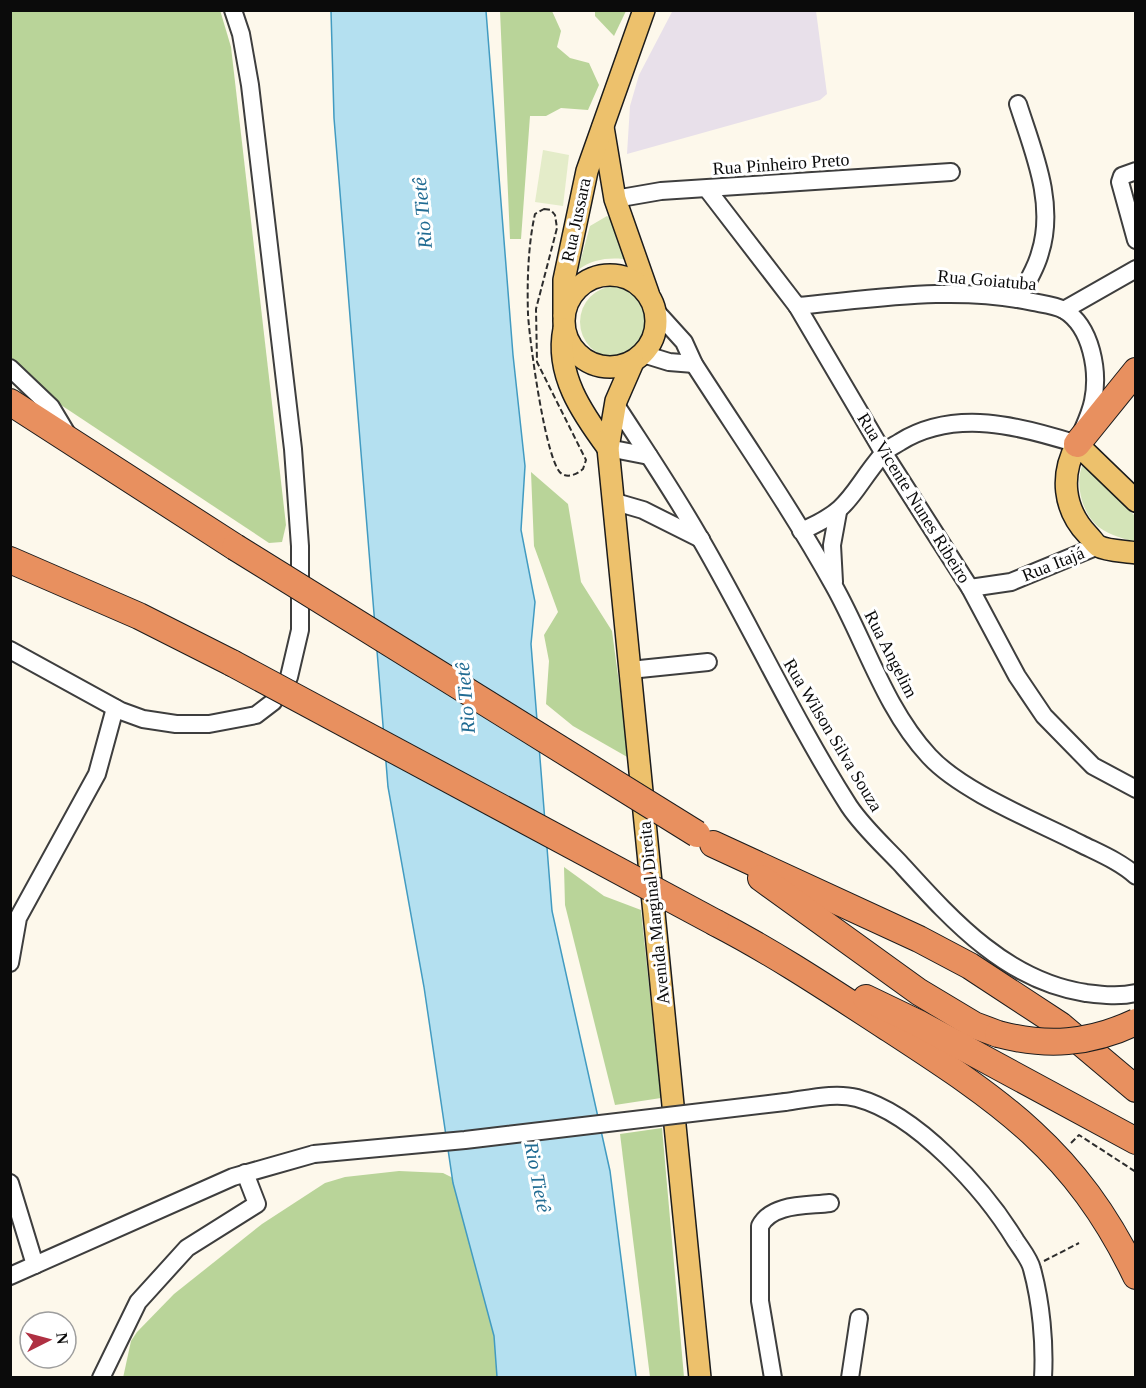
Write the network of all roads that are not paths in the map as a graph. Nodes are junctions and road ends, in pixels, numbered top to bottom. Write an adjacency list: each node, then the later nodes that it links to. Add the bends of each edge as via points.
1 (233, 10): 44 (street, via 242,34 250,85 293,449 300,546 300,630 296,657 273,702 249,717 209,724 176,724 142,719)
2 (644, 10): 4 (main road, Rua Jussara)
3 (1017, 104): 12 (street, via 1038,168 1045,228 1040,253)
4 (603, 126): 8 (main road, Rua Jussara); 9 (main road, Rua Jussara, via 587,171)
5 (1136, 171): 10 (street, via 1122,176 1120,182)
6 (951, 172): 7 (street, Rua Pinheiro Preto)
7 (707, 189): 8 (street, Rua Pinheiro Preto); 14 (street, Rua Vicente Nunes Ribeiro)
8 (615, 199): 9 (main road, via 601,201); 13 (main road, Rua Jussara)
9 (580, 213): 16 (main road, Rua Jussara, via 564,280)
10 (1136, 240)
11 (1136, 269): 15 (street)
12 (1018, 299): 14 (street, Rua Goiatuba, via 940,294); 15 (street, Rua Goiatuba)
13 (652, 303): 16 (main road, via 638,283 607,274 578,287 568,300); 17 (main road, via 657,326 652,341); 18 (street, Rua Angelim, via 684,342)
14 (797, 306): 27 (street, Rua Vicente Nunes Ribeiro)
15 (1064, 310): 25 (street, via 1087,338 1095,382 1093,403)
16 (564, 322): 17 (main road, via 568,342 589,363 619,367); 26 (main road, via 563,370)
17 (638, 358): 18 (street); 22 (main road, Avenida Marginal Direita, via 622,382)
18 (694, 364): 34 (street, Rua Angelim)
19 (10, 368): 24 (street, via 51,407)
20 (1136, 371): 25 (highway)
21 (10, 402): 24 (highway)
22 (616, 405): 26 (main road, Avenida Marginal Direita); 28 (street, Rua Wilson Silva Souza)
23 (914, 433): 25 (street, via 940,426 987,423 1023,427); 27 (street); 30 (street, via 903,453)
24 (72, 440): 46 (highway, bridge, via 235,547)
25 (1077, 444): 32 (main road); 36 (main road, via 1068,459 1066,496 1082,529)
26 (608, 448): 28 (street); 31 (main road, Avenida Marginal Direita)
27 (884, 452): 29 (street); 30 (street, Rua Vicente Nunes Ribeiro)
28 (649, 456): 35 (street, Rua Wilson Silva Souza)
29 (868, 474): 30 (street); 33 (street)
30 (898, 475): 40 (street, Rua Vicente Nunes Ribeiro)
31 (612, 501): 35 (street, via 643,510); 43 (main road, Avenida Marginal Direita)
32 (1136, 501)
33 (838, 512): 34 (street); 39 (street, via 832,545)
34 (801, 531): 39 (street, Rua Angelim)
35 (701, 539): 50 (street, Rua Wilson Silva Souza, via 809,739 850,808 866,827 959,925 1012,967 1064,990)
36 (1098, 546): 37 (main road, Rua Itajá); 40 (street, Rua Itajá, via 1011,582)
37 (1136, 552)
38 (10, 560): 48 (highway, bridge, via 139,616 232,663)
39 (834, 585): 47 (street, Rua Angelim, via 888,693 929,756 972,788 1106,856)
40 (970, 588): 45 (street, Rua Vicente Nunes Ribeiro, via 1017,676 1044,716 1093,766)
41 (10, 650): 44 (street)
42 (708, 662): 43 (street)
43 (630, 670): 62 (main road, Avenida Marginal Direita)
44 (116, 708): 49 (street, via 97,774 18,918)
45 (1136, 789)
46 (705, 839): 51 (highway, bridge, via 919,992 974,1025 1024,1041 1075,1043); 52 (highway, via 970,966 1060,1025)
47 (1136, 876)
48 (770, 952): 53 (highway, via 918,1023); 59 (highway, via 980,1088 1021,1120 1081,1185 1114,1233)
49 (10, 963)
50 (1129, 994)
51 (1136, 1022)
52 (1136, 1089)
53 (1136, 1141)
54 (245, 1173): 57 (street); 61 (street, via 258,1204 187,1248 145,1294); 65 (street, bridge, via 314,1154 834,1096 855,1097 900,1117 988,1198 1032,1267 1042,1332)
55 (10, 1183): 57 (street)
56 (830, 1203): 63 (street, via 776,1210 760,1226 760,1301)
57 (35, 1265): 58 (street)
58 (11, 1274)
59 (1136, 1275)
60 (859, 1318): 64 (street)
61 (101, 1377)
62 (700, 1377)
63 (773, 1377)
64 (850, 1377)
65 (1043, 1377)

